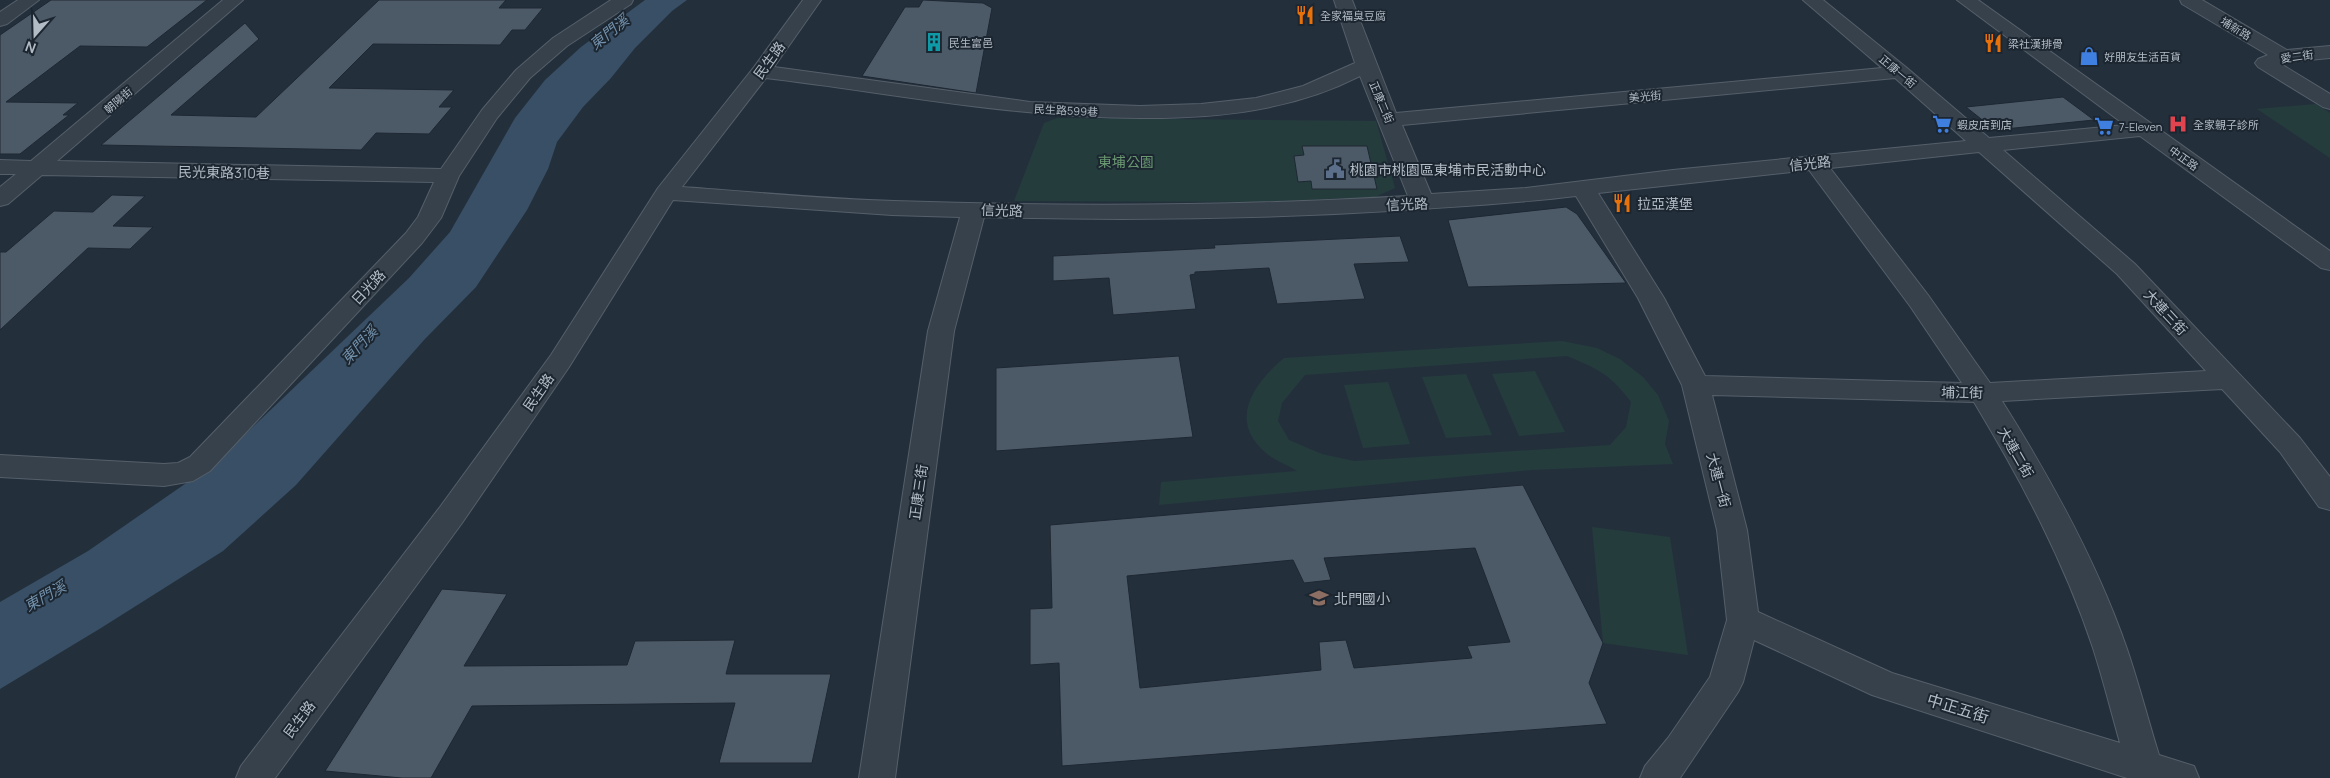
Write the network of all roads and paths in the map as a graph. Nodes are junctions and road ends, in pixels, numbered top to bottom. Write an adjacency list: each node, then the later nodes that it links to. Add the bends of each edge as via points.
1 (30, 0): 9 (street)
2 (234, 0): 21 (street, 朝陽街)
3 (624, 0): 22 (street, 日光路, via 560,42 523,74 489,114)
4 (812, 0): 13 (street, 民生路)
5 (1343, 0): 12 (street, 正康二街)
6 (1812, 0): 14 (street, 正康一街)
7 (1966, 0): 17 (street, 中正路)
8 (2189, 0): 11 (street, 埔新路)
9 (0, 20)
10 (2330, 52): 11 (street, 愛二街)
11 (2274, 60): 15 (street, 埔新路)
12 (1366, 66): 13 (street, 民生路599巷, via 1285,99 1214,111 1169,112 1031,108); 16 (street, 正康二街)
13 (761, 71): 24 (street, 民生路)
14 (1900, 72): 16 (street, 美光街); 18 (street, 正康一街)
15 (2330, 103)
16 (1390, 120): 26 (street, 正康二街)
17 (2145, 130): 18 (street, 信光路); 28 (street, 中正路)
18 (1982, 145): 19 (street, 信光路); 29 (street, 大連三街, via 2126,269)
19 (1815, 162): 23 (street, 信光路); 31 (street, 大連二街)
20 (0, 167): 21 (street, 民光東路310巷)
21 (38, 168): 22 (street, 民光東路310巷); 25 (street, 朝陽街)
22 (448, 176): 32 (street, 日光路, via 429,218 414,238 200,464 183,473 164,475)
23 (1583, 188): 26 (street, 信光路); 30 (street, 大連一街, via 1651,298)
24 (666, 193): 27 (street, 信光路, via 892,208); 36 (street, 民生路, via 560,361 422,556)
25 (0, 199)
26 (1423, 203): 27 (street, 信光路, via 1157,213)
27 (974, 209): 37 (street, 正康三街, via 941,331)
28 (2330, 263)
29 (2228, 380): 31 (street, 埔江街); 33 (street, 大連三街, via 2290,446)
30 (1696, 385): 31 (street, 埔江街); 34 (street, 大連一街, via 1732,530)
31 (1982, 393): 35 (street, 大連二街, via 2023,461 2067,546 2109,648)
32 (0, 466)
33 (2330, 499)
34 (1743, 620): 35 (street, 中正五街, via 1884,685); 38 (street, 大連一街, via 1726,682)
35 (2145, 772): 39 (street, 中正五街)
36 (254, 778)
37 (877, 778)
38 (1658, 778)
39 (2181, 778)

